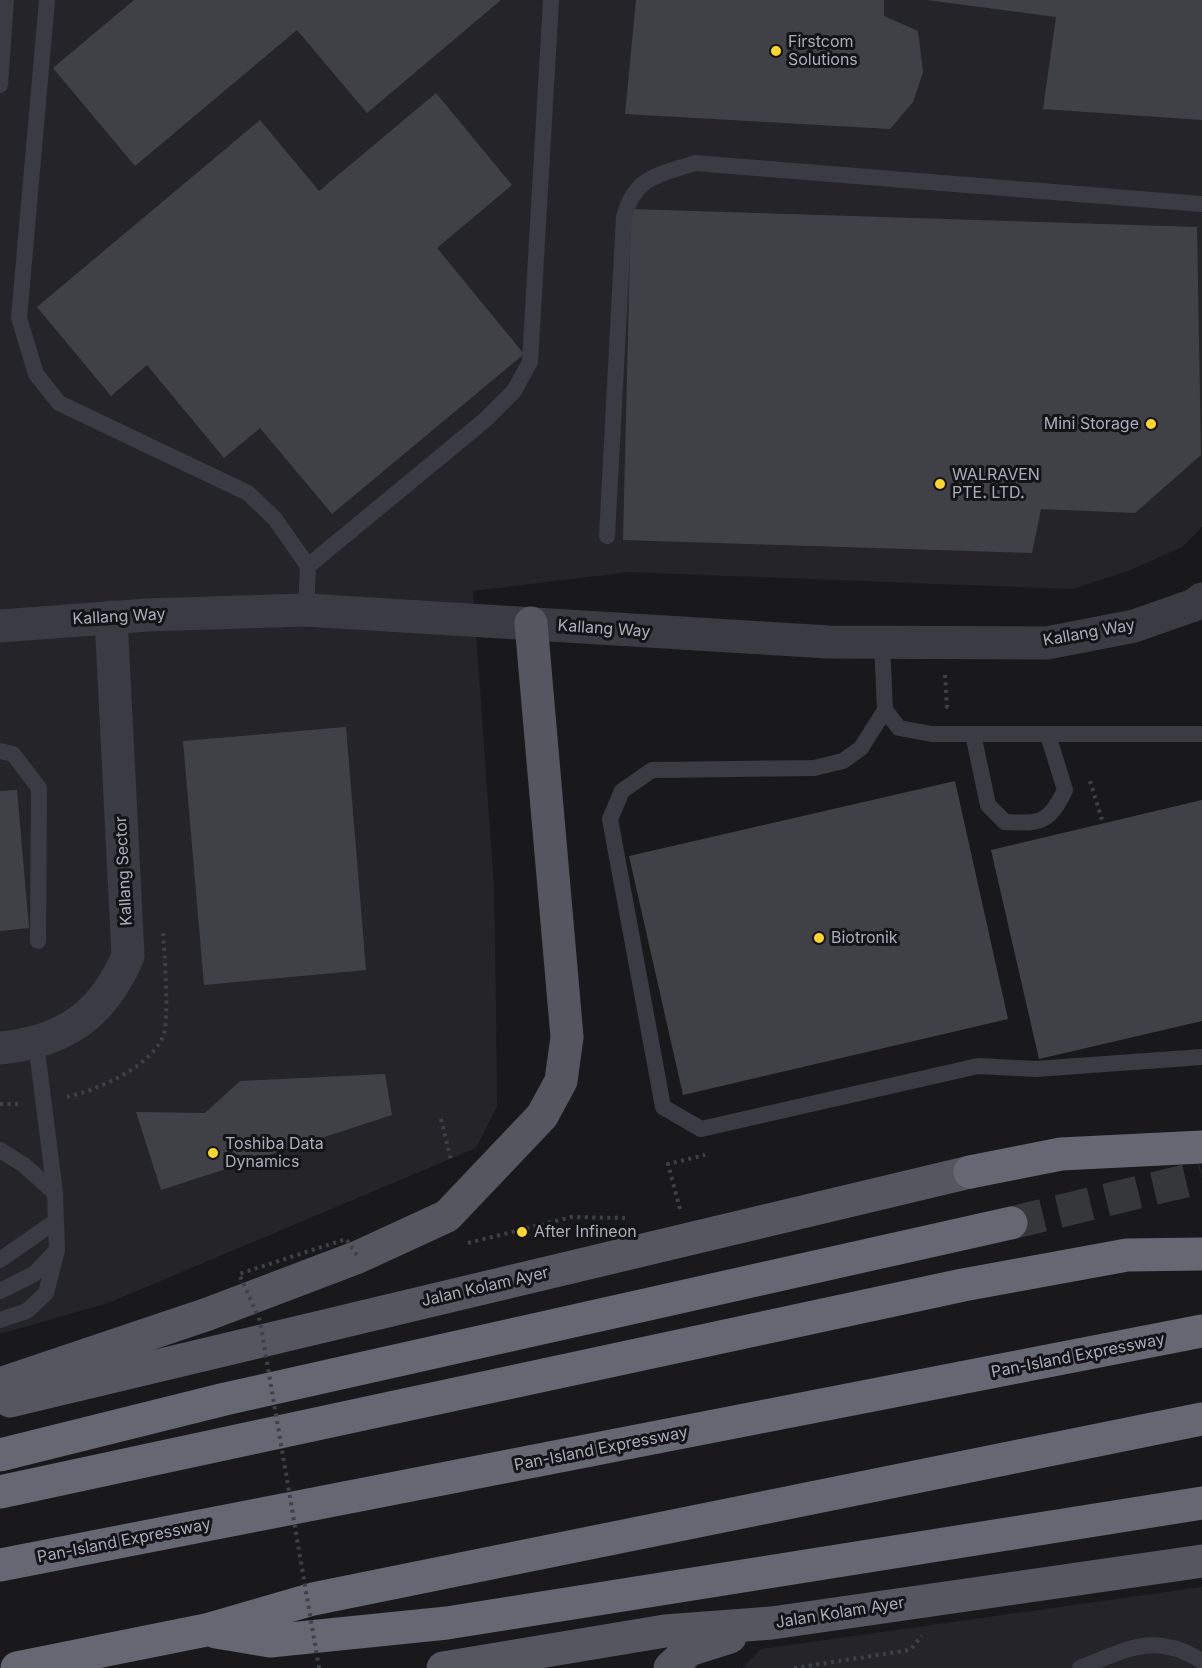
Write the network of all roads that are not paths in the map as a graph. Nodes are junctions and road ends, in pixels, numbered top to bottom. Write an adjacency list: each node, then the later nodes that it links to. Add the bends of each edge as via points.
1 (6, 0): 4 (lane)
2 (47, 0): 7 (lane, via 19,318 36,374 59,403 248,493 275,519)
3 (551, 0): 7 (lane, via 530,362 514,390 485,420)
4 (0, 85)
5 (1202, 204): 6 (lane, via 695,163 646,179 628,200 624,217)
6 (607, 536)
7 (308, 566): 9 (lane)
8 (1202, 599): 13 (street, Kallang Way, via 1134,626 1047,642)
9 (306, 610): 10 (street, Kallang Way); 11 (street, Kallang Way)
10 (111, 617): 12 (street, Kallang Way); 20 (street, Kallang Sector, via 128,956 117,982 100,1006 71,1029)
11 (531, 623): 13 (street, Kallang Way); 35 (main road, via 567,1037 561,1081 542,1116 447,1216 358,1257 208,1314)
12 (0, 626)
13 (882, 643): 14 (lane)
14 (885, 710): 15 (lane, via 899,728 932,734); 22 (lane, via 861,748 843,761 814,768 652,770 621,791 610,819 663,1107 701,1129 978,1066 1036,1069)
15 (973, 734): 17 (lane); 17 (lane, via 988,805 1005,822 1032,824 1055,812 1065,790)
16 (1202, 734): 17 (lane)
17 (1048, 735)
18 (0, 751): 19 (lane, via 13,754 39,788)
19 (38, 941)
20 (36, 1043): 21 (street, Kallang Sector); 26 (lane)
21 (0, 1048)
22 (1202, 1057)
23 (1202, 1146): 25 (highway, via 1061,1154)
24 (0, 1150): 26 (lane)
25 (970, 1172): 36 (main road, Jalan Kolam Ayer)
26 (55, 1193): 27 (lane)
27 (56, 1221): 29 (lane); 31 (lane)
28 (1011, 1223): 38 (highway, via 225,1399)
29 (57, 1250): 32 (lane, via 34,1274); 33 (lane, via 46,1293 27,1311)
30 (1202, 1254): 39 (highway, via 1127,1255 963,1285)
31 (0, 1260)
32 (0, 1291)
33 (0, 1320)
34 (1202, 1331): 42 (highway, Pan-Island Expressway)
35 (0, 1384)
36 (0, 1404)
37 (1202, 1419): 44 (highway, via 313,1599)
38 (0, 1455)
39 (0, 1492)
40 (1202, 1503): 44 (highway, via 447,1623 270,1641)
41 (1202, 1562): 43 (main road, Jalan Kolam Ayer)
42 (0, 1565)
43 (772, 1623): 47 (main road, Jalan Kolam Ayer, via 665,1631); 48 (main road, via 689,1650)
44 (206, 1630): 46 (highway)
45 (1202, 1661): 49 (lane, via 1169,1646 1141,1644)
46 (17, 1668)
47 (443, 1668)
48 (670, 1668)
49 (1080, 1668)

